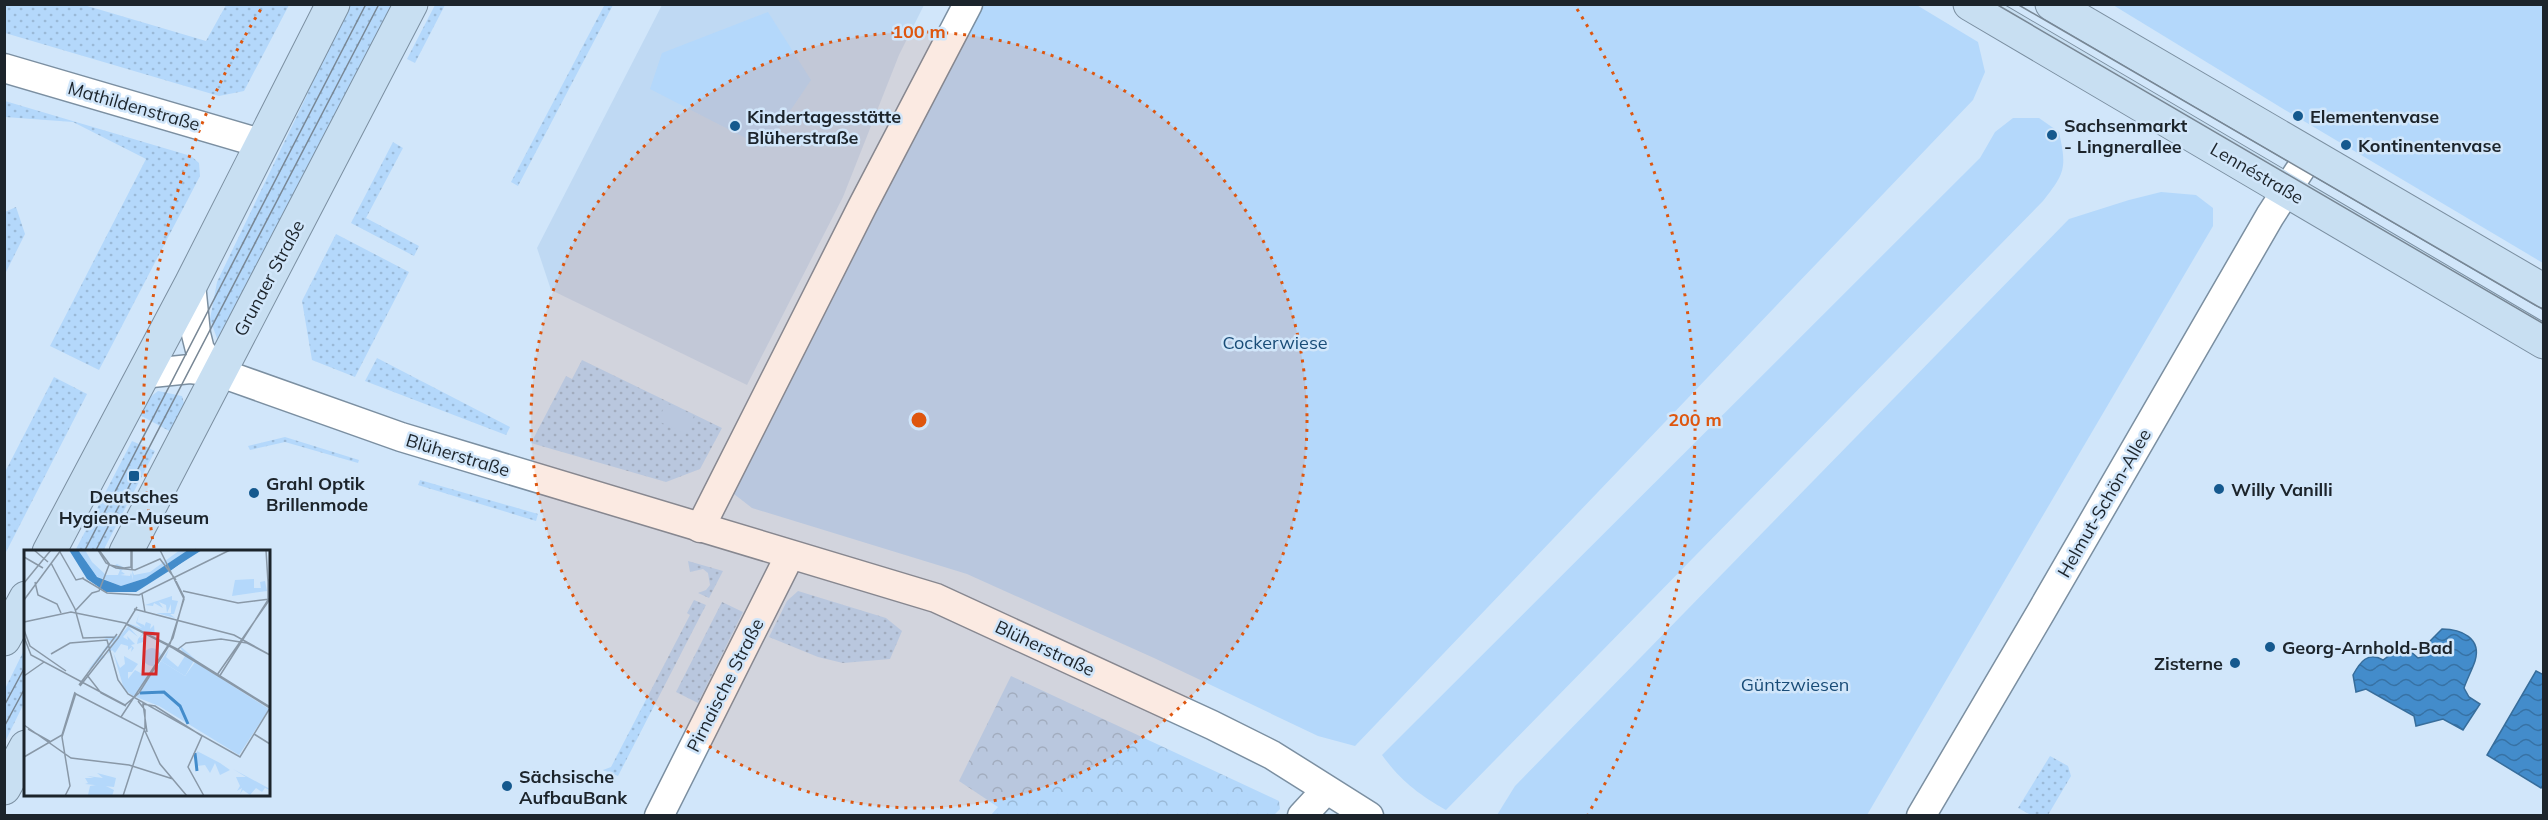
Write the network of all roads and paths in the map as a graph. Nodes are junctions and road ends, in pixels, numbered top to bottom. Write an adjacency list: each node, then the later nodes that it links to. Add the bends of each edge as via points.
1 (333, 4): 7 (main road)
2 (411, 4): 13 (main road, Grunaer Straße)
3 (968, 4): 15 (street)
4 (1970, 4): 9 (main road, Lennéstraße)
5 (2052, 4): 8 (main road)
6 (4, 68): 7 (street, Mathildenstraße)
7 (262, 144): 10 (main road)
8 (2309, 156): 9 (street, Helmut-Schön-Allee); 11 (main road)
9 (2286, 190): 12 (main road, Lennéstraße); 27 (street, Helmut-Schön-Allee)
10 (190, 284): 13 (street, via 200,350); 14 (main road)
11 (2544, 291)
12 (2544, 342)
13 (218, 372): 14 (street, Blüherstraße, via 190,369); 15 (street, Blüherstraße, via 401,437); 17 (main road, Grunaer Straße)
14 (142, 374): 16 (main road)
15 (700, 528): 18 (street, Blüherstraße)
16 (50, 550)
17 (127, 550)
18 (790, 555): 23 (street, Blüherstraße, via 936,598 1212,725 1272,755); 24 (street, Pirnaische Straße)
19 (24, 602): 20 (main road)
20 (4, 639)
21 (24, 751): 22 (main road)
22 (4, 788)
23 (1326, 790): 25 (street); 26 (street, Blüherstraße)
24 (659, 816)
25 (1302, 816)
26 (1369, 816)
27 (1921, 816)

